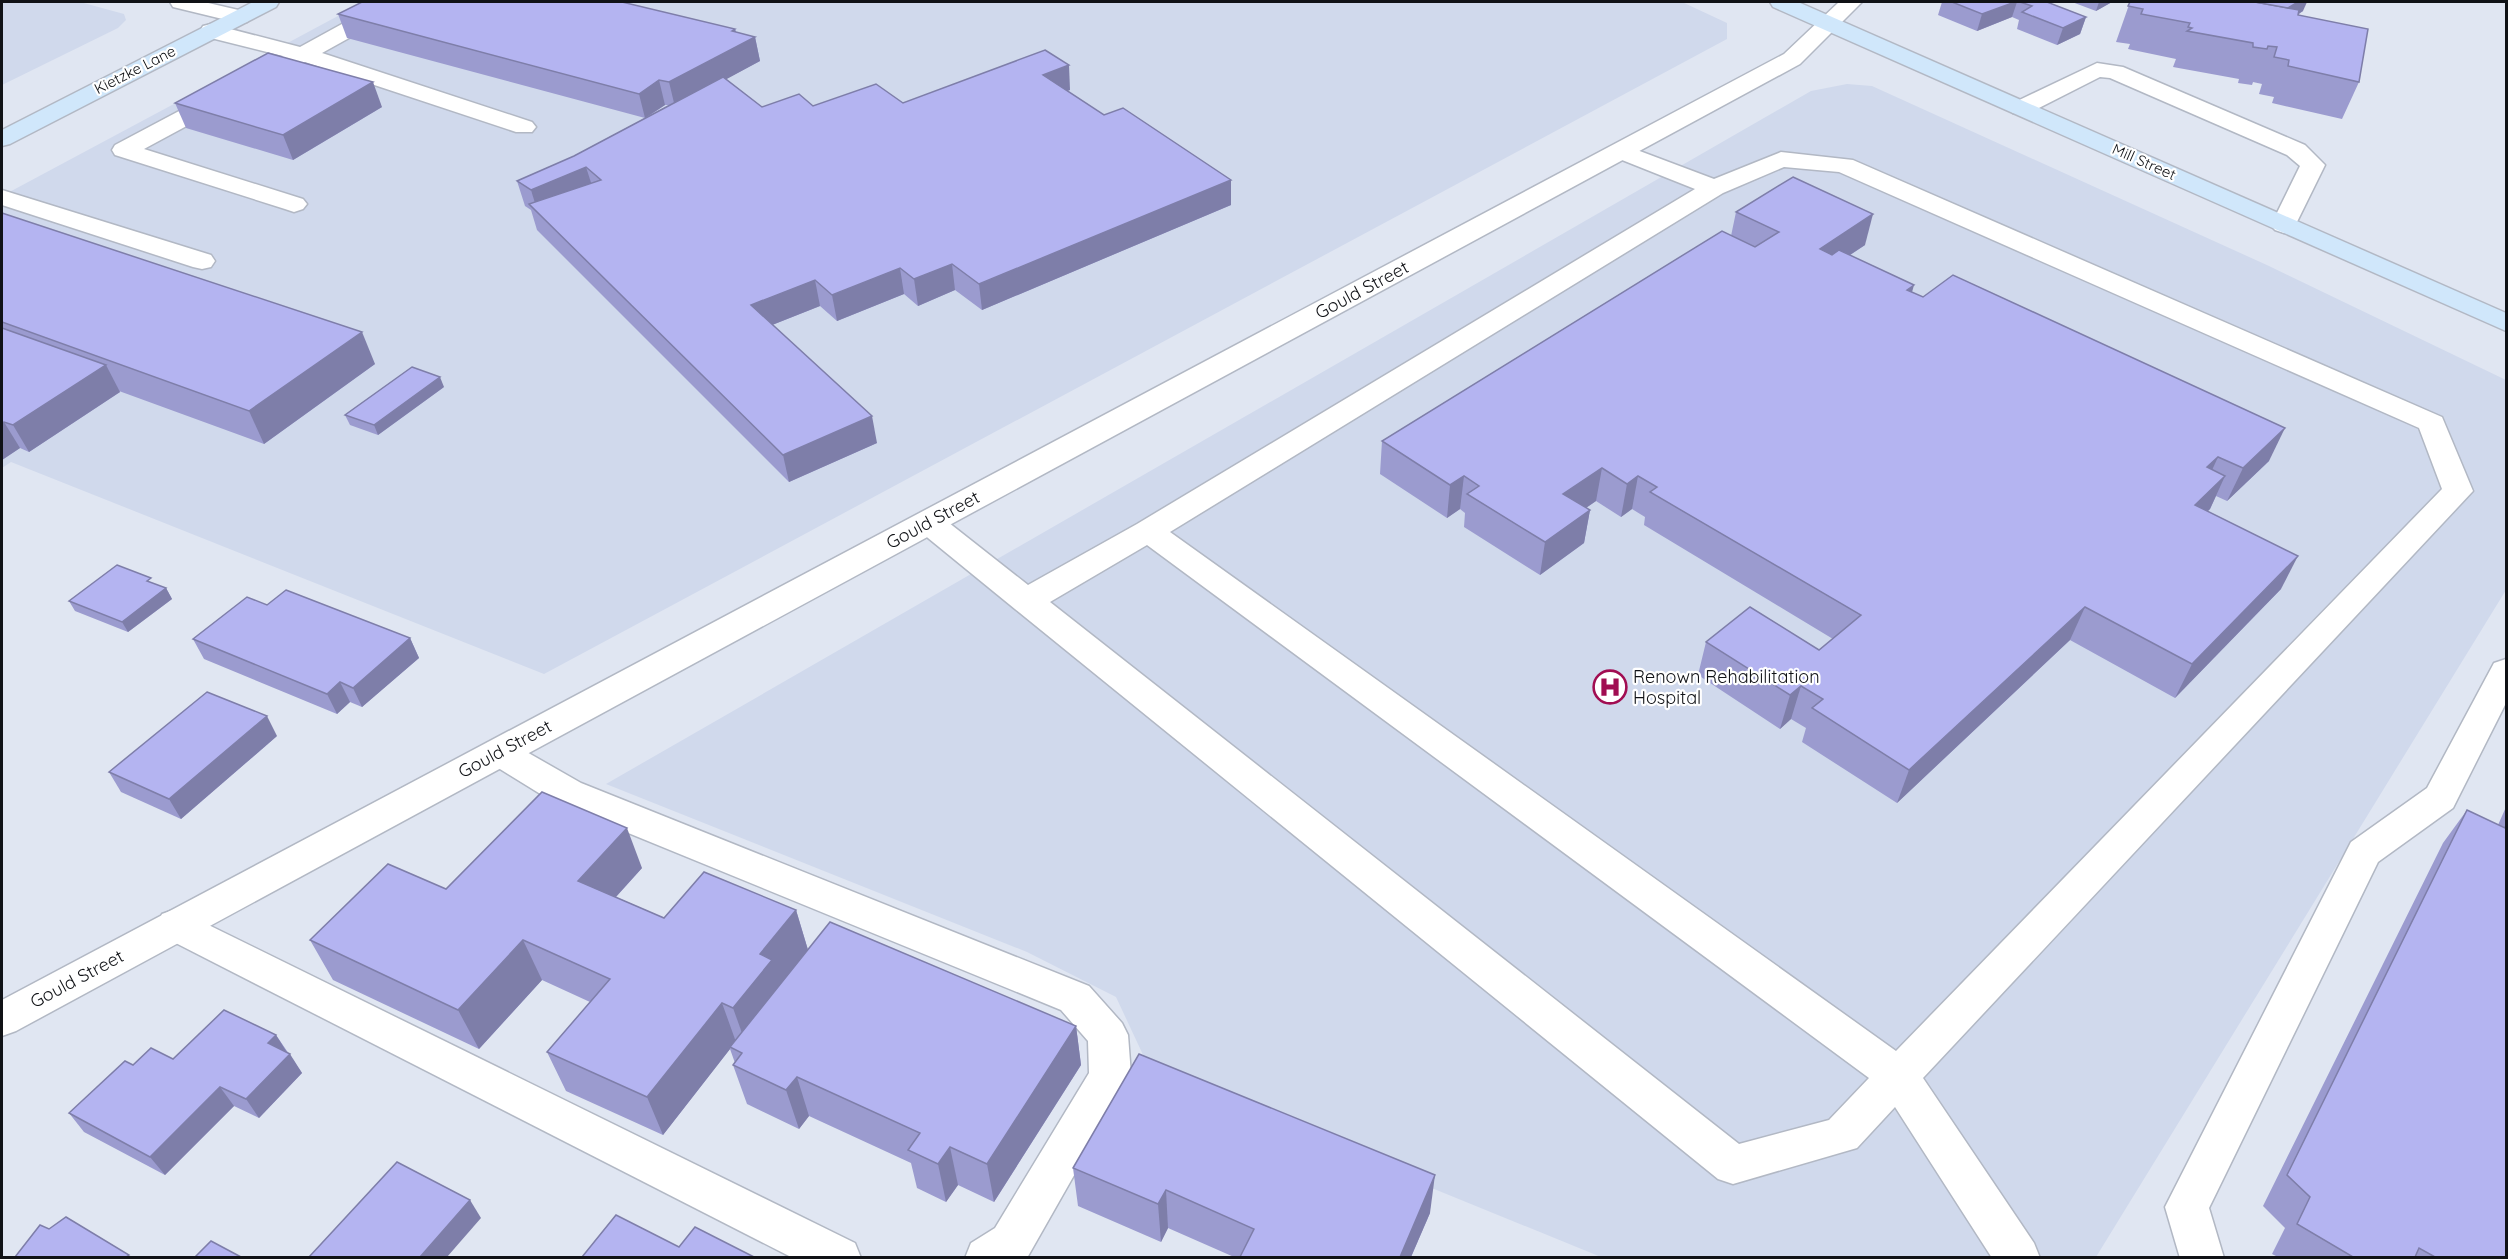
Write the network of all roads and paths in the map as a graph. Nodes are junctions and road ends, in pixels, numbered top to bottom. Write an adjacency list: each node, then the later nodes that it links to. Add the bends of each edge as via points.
1 (181, 2): 6 (street)
2 (267, 2): 6 (main road, Kietzke Lane)
3 (397, 2): 9 (street)
4 (1781, 2): 7 (main road, Mill Street)
5 (1851, 2): 7 (street, Gould Street)
6 (239, 17): 8 (main road, Kietzke Lane)
7 (1831, 24): 10 (main road, Mill Street); 13 (street, Gould Street, via 1792,59)
8 (211, 31): 9 (street); 12 (main road, Kietzke Lane)
9 (303, 54): 11 (street); 16 (street, via 124,150)
10 (2021, 108): 17 (main road, Mill Street); 17 (street, via 2097,70 2115,72 2296,150 2313,165)
11 (524, 127)
12 (2, 140)
13 (1621, 152): 14 (street); 20 (street, Gould Street)
14 (1714, 188): 21 (street); 27 (street, via 1781,159 1844,165 2432,423 2458,491)
15 (2, 197): 18 (street)
16 (294, 204)
17 (2284, 225): 19 (main road, Mill Street)
18 (202, 261)
19 (2506, 323)
20 (928, 522): 22 (street); 24 (street, Gould Street)
21 (1148, 531): 22 (street); 27 (street)
22 (1026, 601): 27 (street, via 1733,1165 1842,1135)
23 (2506, 670): 31 (street, via 2440,798 2364,852 2187,1208)
24 (499, 752): 25 (street, Gould Street); 29 (street, via 568,793 1075,998 1108,1035 1110,1075 1011,1243)
25 (176, 925): 26 (street, Gould Street); 28 (street)
26 (2, 1019)
27 (1898, 1076): 30 (street)
28 (838, 1257)
29 (987, 1257)
30 (2018, 1257)
31 (2202, 1257)

